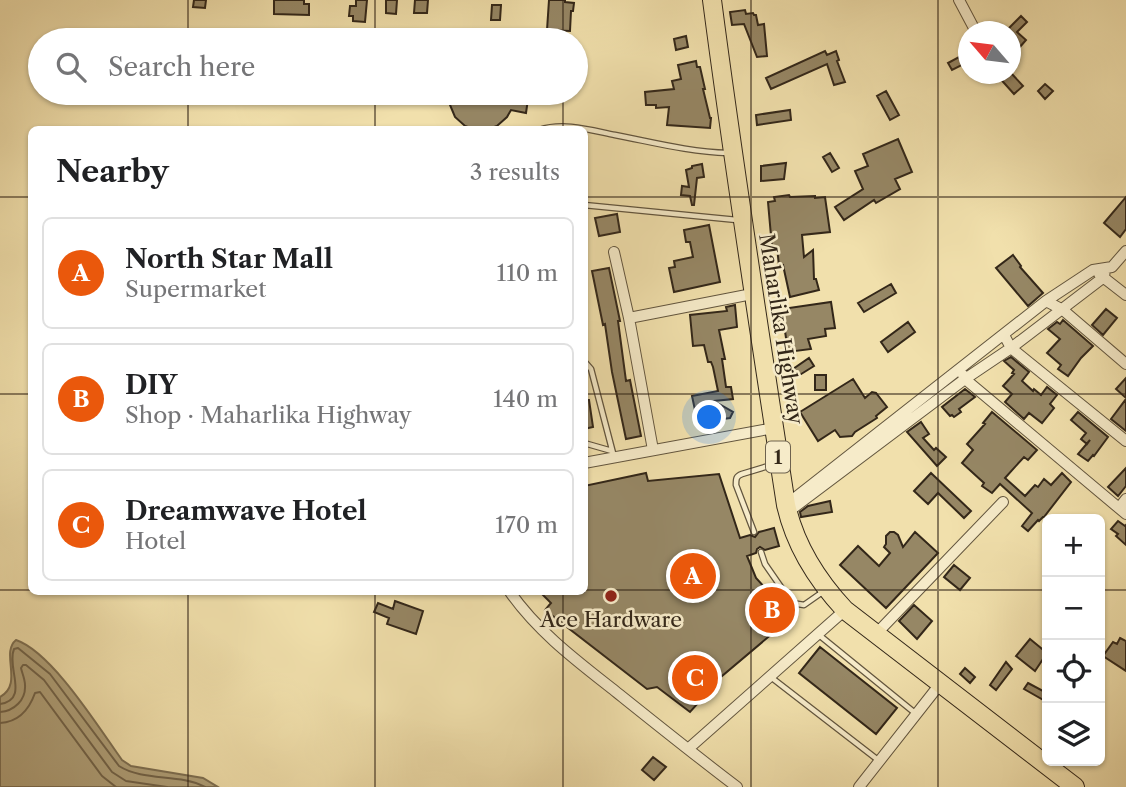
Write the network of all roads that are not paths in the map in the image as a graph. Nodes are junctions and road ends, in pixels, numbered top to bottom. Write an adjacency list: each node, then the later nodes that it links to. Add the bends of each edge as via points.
1 (712, 0): 5 (highway, Maharlika Highway / 1)
2 (959, 0): 3 (street)
3 (970, 21)
4 (588, 130): 5 (lane, via 682,149)
5 (732, 153): 7 (highway, Maharlika Highway / 1)
6 (588, 205): 7 (lane)
7 (741, 220): 11 (highway, Maharlika Highway / 1)
8 (1126, 251): 10 (street)
9 (614, 252): 15 (street)
10 (1105, 273): 12 (street); 13 (street, via 1093,270); 14 (street)
11 (752, 294): 15 (street); 22 (highway, Maharlika Highway / 1)
12 (1126, 295)
13 (1046, 301): 14 (street); 16 (street)
14 (1063, 310): 17 (street); 18 (street)
15 (629, 318): 25 (street)
16 (1004, 335): 17 (street); 20 (street)
17 (1012, 348): 21 (street); 23 (street)
18 (1126, 365)
19 (588, 366): 26 (lane)
20 (959, 368): 21 (street); 31 (street)
21 (965, 379): 30 (street); 31 (street)
22 (774, 428): 25 (street); 28 (highway, Maharlika Highway / 1)
23 (1126, 441)
24 (588, 445): 26 (lane)
25 (653, 450): 26 (street)
26 (613, 454): 27 (street)
27 (588, 462)
28 (779, 463): 31 (highway, Maharlika Highway / 1); 32 (lane, via 736,479)
29 (1003, 502): 38 (street)
30 (1124, 507)
31 (787, 508): 34 (highway, Maharlika Highway / 1, via 808,563)
32 (754, 532)
33 (761, 552): 34 (lane, via 792,603 804,605)
34 (827, 589): 36 (highway, Maharlika Highway / 1)
35 (512, 595): 42 (street, via 562,648)
36 (845, 610): 37 (street); 38 (highway, Maharlika Highway / 1)
37 (818, 634): 39 (street); 41 (lane)
38 (876, 634): 40 (highway, Maharlika Highway / 1)
39 (770, 676): 42 (street); 43 (lane)
40 (940, 684): 41 (street); 46 (highway, Maharlika Highway / 1)
41 (916, 713): 43 (street)
42 (688, 750): 44 (street)
43 (879, 761): 45 (street)
44 (737, 787)
45 (859, 787)
46 (1075, 787)

